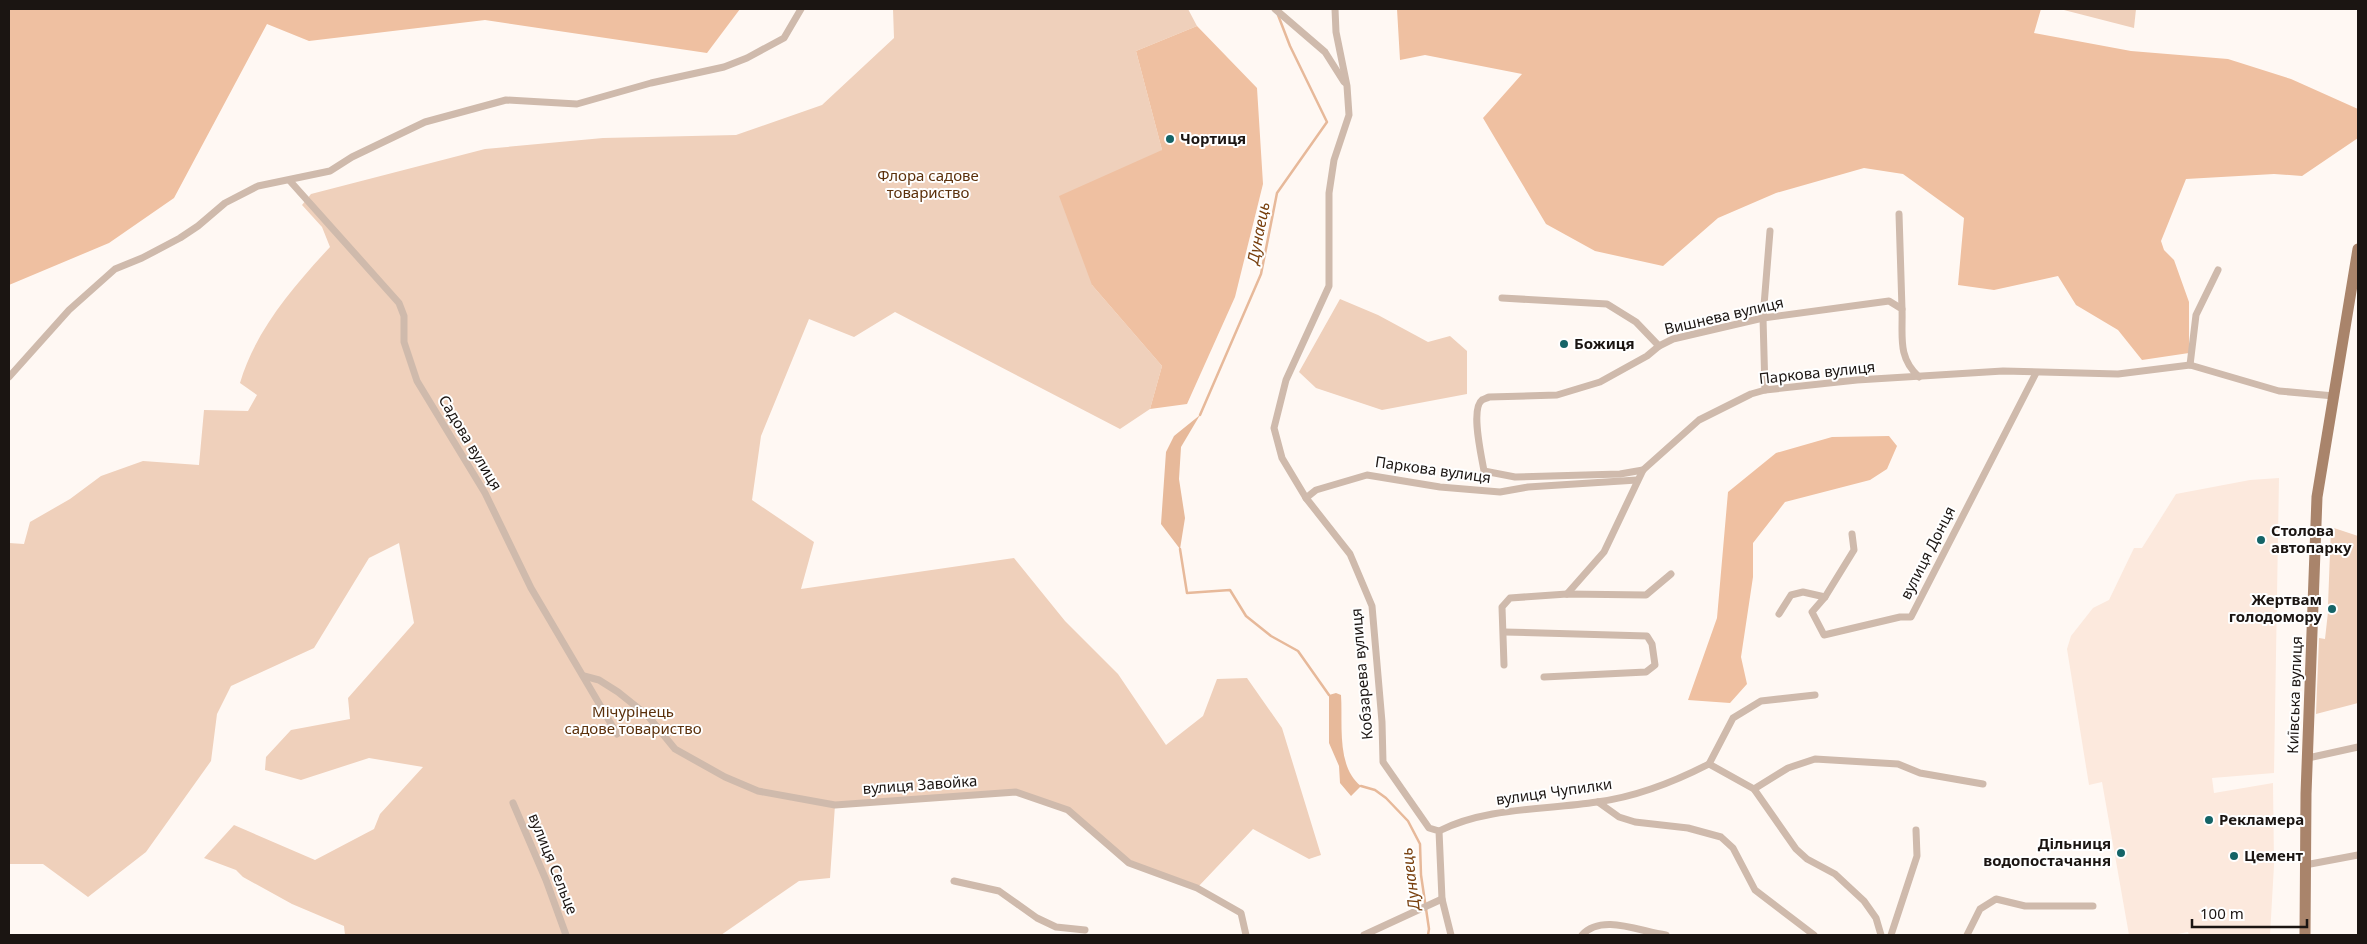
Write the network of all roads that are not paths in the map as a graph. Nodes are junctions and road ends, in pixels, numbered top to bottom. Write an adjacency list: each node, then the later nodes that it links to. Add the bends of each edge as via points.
1 (801, 9): 5 (street, via 784,38 724,67 651,82 578,104 506,100 425,122 330,171)
2 (1275, 9): 4 (street, via 1325,52)
3 (1335, 9): 4 (street, Кобзарева вулиця, via 1336,32)
4 (1347, 86): 24 (street, Кобзарева вулиця, via 1349,114 1334,160 1329,193 1329,286 1286,380 1274,428 1282,458)
5 (290, 181): 16 (street, via 250,190 225,203 180,238 115,269 69,310); 32 (street, Садова вулиця, via 399,303 404,316 404,342 417,381 486,493 531,588)
6 (1899, 214): 11 (street)
7 (1770, 231): 12 (street)
8 (2358, 249): 19 (main road, Київська вулиця)
9 (2218, 270): 14 (street, via 2196,316)
10 (1502, 298): 13 (street, via 1607,304 1636,322)
11 (1902, 309): 12 (street, Вишнева вулиця, via 1889,301); 17 (street, via 1904,358)
12 (1763, 318): 13 (street, Вишнева вулиця, via 1673,339); 18 (street)
13 (1659, 346): 21 (street, Вишнева вулиця, via 1600,382 1556,394 1482,400 1478,406 1477,422 1484,471)
14 (2190, 365): 15 (street, Паркова вулиця, via 2118,374); 19 (street, Паркова вулиця, via 2279,391)
15 (2036, 373): 17 (street, Паркова вулиця, via 2003,371); 28 (street, вулиця Донця, via 1911,617 1824,635 1812,612)
16 (9, 377)
17 (1919, 377): 18 (street, Паркова вулиця)
18 (1765, 390): 20 (street, Паркова вулиця, via 1699,420)
19 (2334, 396): 37 (main road, Київська вулиця, via 2317,497)
20 (1643, 470): 21 (street, Вишнева вулиця, via 1620,474); 22 (street, Паркова вулиця)
21 (1515, 477): 23 (street)
22 (1637, 480): 23 (street, Паркова вулиця); 27 (street, via 1604,552)
23 (1528, 487): 24 (street, Паркова вулиця, via 1500,492 1440,487 1367,475 1316,490)
24 (1306, 498): 43 (street, Кобзарева вулиця, via 1350,554 1372,606 1382,722 1382,762 1429,828)
25 (1852, 534): 28 (street, вулиця Донця, via 1854,550)
26 (1671, 574): 27 (street, via 1646,595)
27 (1567, 594): 30 (street, via 1510,598 1502,607)
28 (1825, 597): 29 (street, via 1802,592 1791,595)
29 (1779, 614)
30 (1504, 632): 31 (street); 33 (street, via 1647,636 1652,644 1655,665 1646,672)
31 (1504, 664)
32 (584, 676): 35 (street, Садова вулиця); 53 (street, вулиця Завойка, via 599,680 618,692 648,716 675,748 725,777 758,791 834,805 1016,792 1044,800 1068,810 1129,863 1197,888 1241,913)
33 (1544, 678)
34 (1815, 695): 38 (street, via 1761,701 1733,718)
35 (617, 734)
36 (2358, 747): 37 (street)
37 (2308, 758): 46 (main road, Київська вулиця)
38 (1709, 764): 40 (street); 41 (street, вулиця Чупилки, via 1673,782)
39 (1983, 784): 40 (street, via 1920,772 1898,764 1815,759 1788,768)
40 (1754, 789): 60 (street, via 1796,849 1835,874 1864,901 1876,918)
41 (1598, 802): 43 (street, вулиця Чупилки, via 1484,816 1458,821); 59 (street, via 1619,817 1636,822 1688,828 1721,836 1732,848 1755,890)
42 (512, 804): 51 (street, вулиця Сельце)
43 (1438, 830): 48 (street)
44 (1916, 830): 61 (street, via 1917,856)
45 (2358, 855): 46 (street)
46 (2305, 865): 63 (main road, Київська вулиця)
47 (954, 881): 52 (street, via 1000,891 1056,928 1082,929)
48 (1442, 899): 54 (street); 55 (street)
49 (2093, 906): 62 (street, via 2025,906 1996,899 1980,909)
50 (1621, 932): 57 (street)
51 (566, 935)
52 (1093, 935)
53 (1246, 935)
54 (1364, 935)
55 (1451, 935)
56 (1582, 935): 58 (street, via 1591,927 1607,924)
57 (1644, 935)
58 (1660, 935)
59 (1814, 935)
60 (1881, 935)
61 (1891, 935)
62 (1966, 935)
63 (2305, 935)

